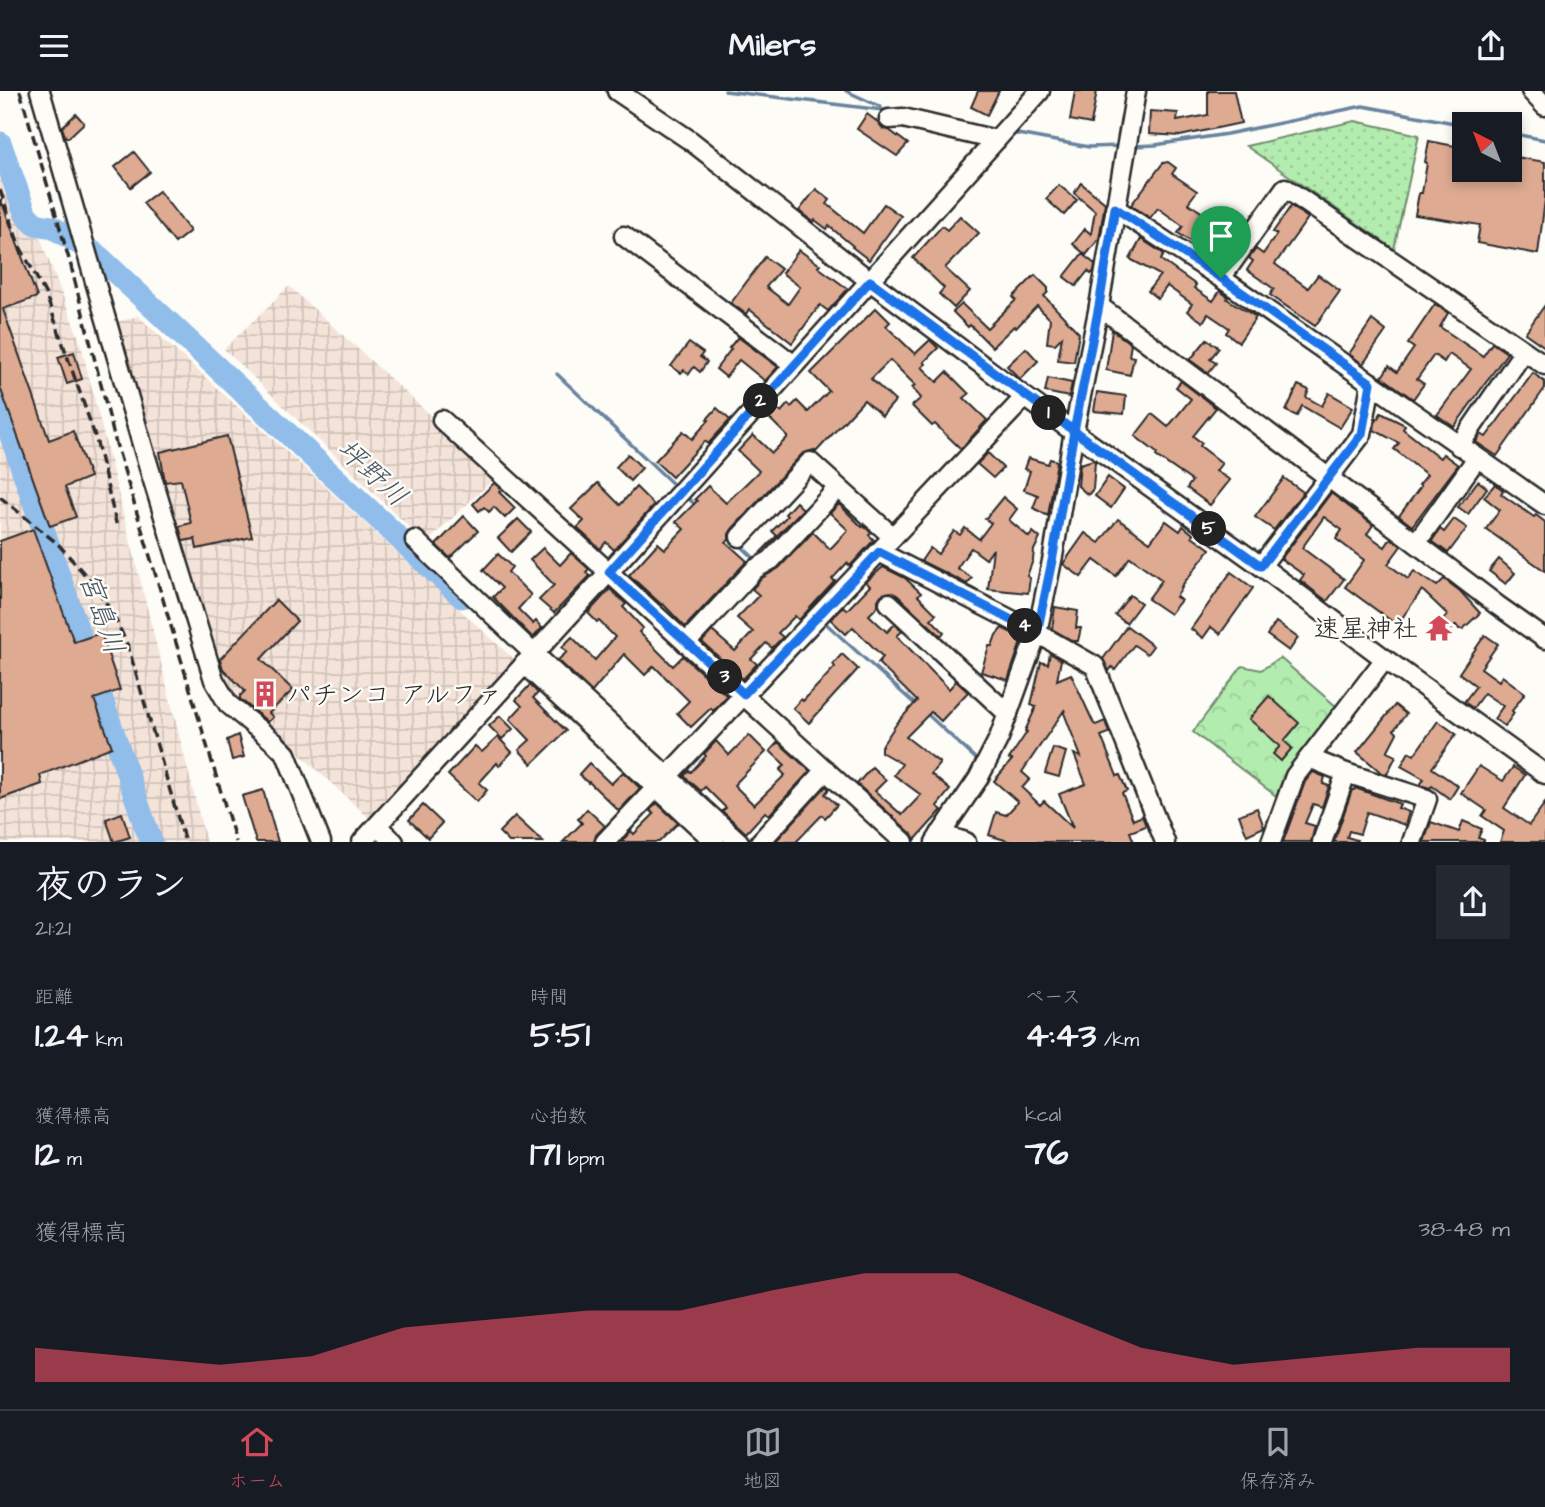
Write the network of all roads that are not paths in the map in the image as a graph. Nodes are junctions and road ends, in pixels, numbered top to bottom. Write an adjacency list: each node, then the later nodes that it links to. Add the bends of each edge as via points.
1 (40, 91): 48 (street, via 214,680 229,704 286,754)
2 (617, 91): 12 (street, via 691,141)
3 (1040, 91): 8 (street)
4 (1136, 91): 9 (street)
5 (1531, 91): 6 (street)
6 (1545, 106)
7 (889, 119): 8 (street)
8 (998, 137): 12 (street)
9 (1115, 208): 11 (street); 13 (street)
10 (624, 236): 15 (street)
11 (1221, 278): 14 (street, via 1285,188); 17 (street)
12 (870, 281): 15 (street); 18 (street)
13 (1099, 306): 20 (street); 23 (street)
14 (1524, 351): 16 (street); 21 (street)
15 (794, 365): 32 (street)
16 (1545, 365)
17 (1371, 383): 21 (street); 23 (street, via 1362,434)
18 (1026, 397): 20 (street); 27 (street)
19 (442, 420): 32 (street)
20 (1074, 431): 31 (street); 34 (street)
21 (1459, 446): 22 (street)
22 (1476, 458): 25 (street); 29 (street)
23 (1329, 479): 29 (street); 31 (street)
24 (838, 488): 26 (street, via 810,462); 27 (street); 36 (street)
25 (1545, 505)
26 (740, 537)
27 (893, 537): 30 (street)
28 (415, 540): 37 (street)
29 (1416, 543): 35 (street)
30 (879, 552): 34 (street); 39 (street)
31 (1261, 566): 38 (street)
32 (609, 572): 36 (street); 37 (street)
33 (889, 603): 40 (street)
34 (1037, 633): 40 (street); 57 (street, via 1096,666)
35 (1545, 639)
36 (686, 643): 39 (street)
37 (529, 659): 45 (street); 46 (street)
38 (1385, 659): 41 (street); 44 (street)
39 (744, 694): 42 (street); 45 (street)
40 (1008, 714): 47 (street, via 978,779)
41 (1309, 758): 43 (street); 58 (street, via 1295,776)
42 (826, 770): 54 (street); 55 (street)
43 (1346, 773): 59 (street); 60 (street, via 1427,799)
44 (1545, 774)
45 (661, 782): 51 (street); 52 (street); 53 (street)
46 (377, 826): 49 (street); 50 (street)
47 (938, 838): 56 (street)
48 (321, 842)
49 (362, 842)
50 (394, 842)
51 (605, 842)
52 (715, 842)
53 (738, 842)
54 (760, 842)
55 (904, 842)
56 (966, 842)
57 (1165, 842)
58 (1271, 842)
59 (1322, 842)
60 (1412, 842)

